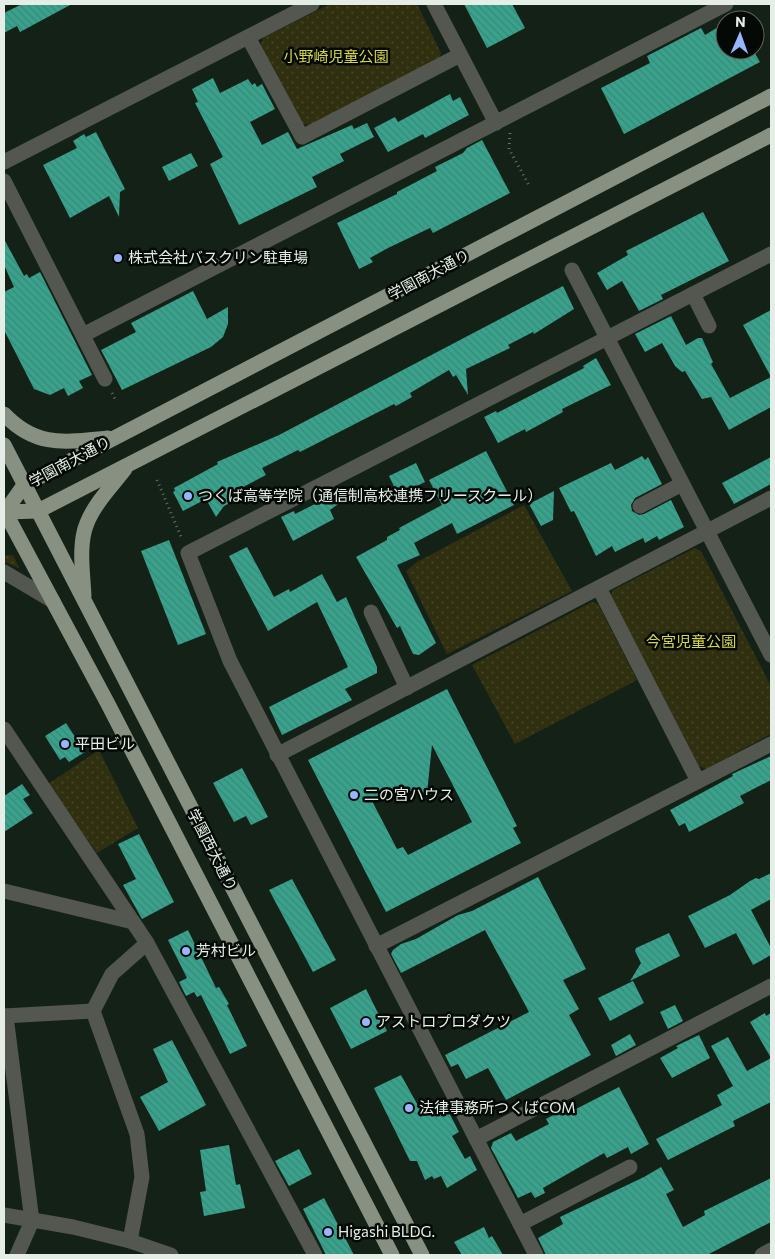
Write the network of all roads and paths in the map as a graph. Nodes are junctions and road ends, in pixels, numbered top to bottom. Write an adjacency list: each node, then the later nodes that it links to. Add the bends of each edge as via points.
1 (312, 4): 4 (street)
2 (434, 4): 5 (street)
3 (726, 4): 7 (street)
4 (248, 36): 5 (street, via 302,137); 10 (street)
5 (460, 55): 7 (street)
6 (771, 96): 21 (main road, 学園南大通り)
7 (496, 123): 17 (street)
8 (510, 131): 12 (path, via 510,149)
9 (771, 135): 23 (main road, 学園南大通り)
10 (4, 162)
11 (4, 181): 17 (street)
12 (530, 187)
13 (771, 254): 15 (street)
14 (572, 270): 18 (street)
15 (692, 294): 16 (street); 18 (street)
16 (708, 326)
17 (83, 335): 19 (street)
18 (606, 339): 25 (street); 32 (street)
19 (105, 379)
20 (4, 414): 21 (main road, via 16,426 41,440)
21 (117, 437): 26 (main road, 学園南大通り)
22 (4, 445): 26 (main road, 学園西大通り)
23 (129, 464): 30 (main road, 学園南大通り); 35 (main road, via 86,524)
24 (157, 480): 32 (path)
25 (682, 484): 28 (street); 31 (street)
26 (24, 486): 29 (main road, 学園南大通り); 30 (main road, 学園西大通り)
27 (771, 498): 31 (street)
28 (640, 506)
29 (4, 511): 30 (main road, 学園南大通り); 36 (main road, 学園西大通り)
30 (38, 512): 35 (main road, 学園西大通り)
31 (707, 532): 34 (street); 38 (street)
32 (188, 554): 42 (street, via 230,661)
33 (4, 572): 36 (street)
34 (599, 588): 39 (street); 43 (street)
35 (84, 601): 62 (main road, 学園西大通り)
36 (53, 602): 61 (main road, 学園西大通り, via 113,712)
37 (372, 612): 39 (street)
38 (771, 655)
39 (407, 688): 42 (street)
40 (4, 729): 45 (street)
41 (771, 744): 43 (street)
42 (277, 755): 47 (street)
43 (698, 781): 47 (street)
44 (4, 891): 45 (street)
45 (133, 922): 46 (street)
46 (147, 943): 49 (street, via 112,974); 60 (street)
47 (376, 946): 51 (street)
48 (771, 986): 51 (street)
49 (93, 1010): 50 (street); 56 (street, via 137,1134 142,1177)
50 (5, 1016): 54 (street)
51 (476, 1140): 55 (street)
52 (630, 1167): 55 (street)
53 (4, 1215): 54 (street)
54 (32, 1221): 56 (street, via 74,1227); 58 (street)
55 (520, 1224): 63 (street)
56 (130, 1241): 59 (street)
57 (771, 1250): 64 (street)
58 (18, 1255)
59 (171, 1255)
60 (315, 1255)
61 (392, 1255)
62 (422, 1255)
63 (536, 1255)
64 (762, 1255)

